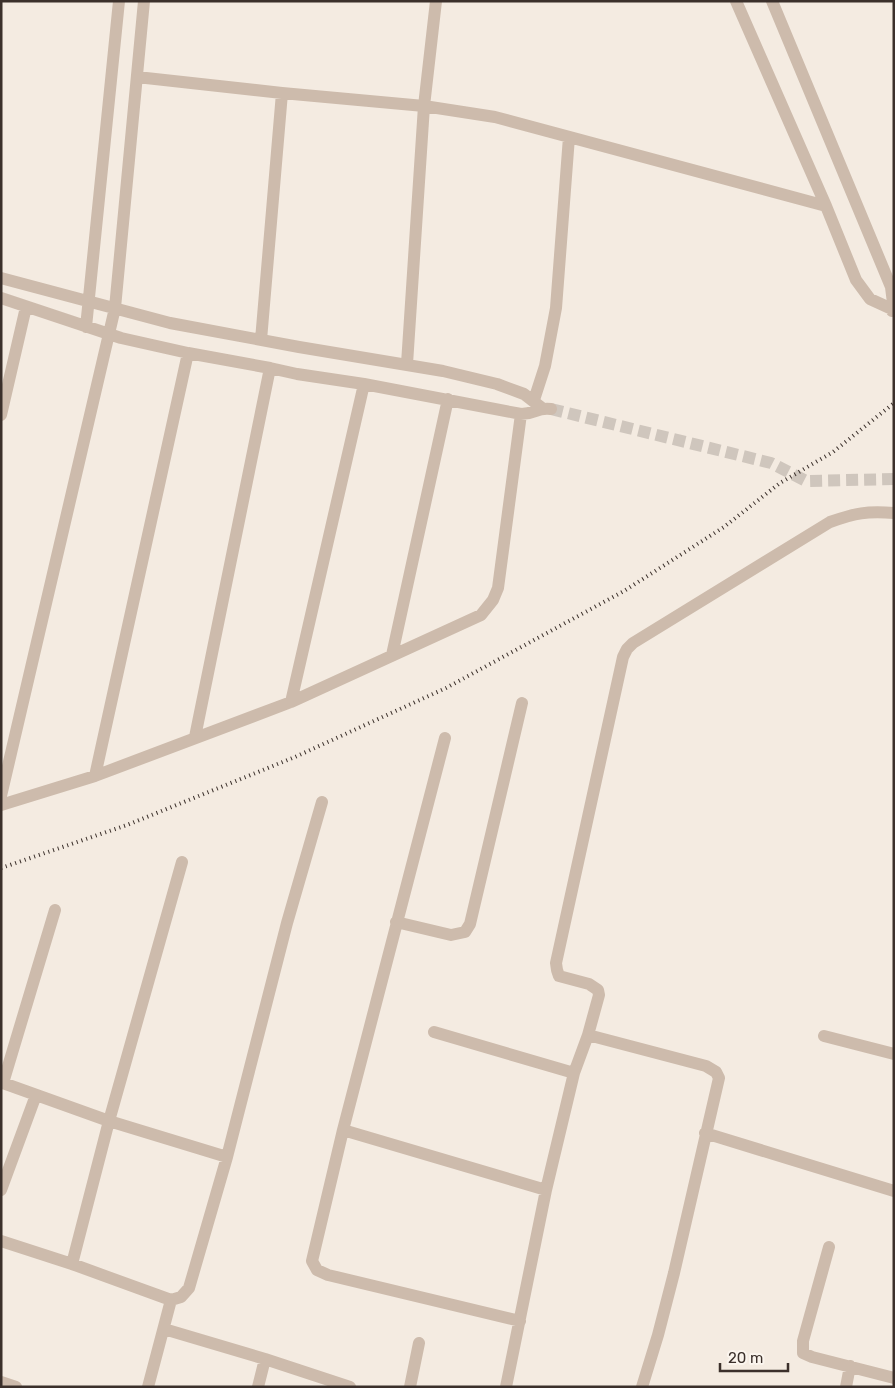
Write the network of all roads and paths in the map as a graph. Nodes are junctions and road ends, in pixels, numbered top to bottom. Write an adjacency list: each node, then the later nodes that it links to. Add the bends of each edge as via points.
1 (119, 1): 13 (street)
2 (144, 1): 6 (street)
3 (436, 1): 8 (street)
4 (736, 1): 10 (street)
5 (772, 1): 16 (street, via 891,287)
6 (137, 77): 7 (street); 15 (street)
7 (282, 93): 8 (street); 19 (street)
8 (424, 106): 9 (street, via 495,117); 21 (street)
9 (569, 137): 10 (street); 25 (street, via 556,308 545,366)
10 (826, 206): 16 (street, via 856,280 870,299)
11 (1, 278): 13 (street)
12 (1, 298): 14 (street)
13 (89, 302): 15 (street); 17 (street)
14 (26, 307): 17 (street); 27 (street)
15 (115, 308): 18 (street); 19 (street, via 170,323)
16 (893, 311)
17 (86, 327): 18 (street)
18 (109, 333): 20 (street); 35 (street)
19 (262, 340): 21 (street)
20 (188, 353): 22 (street); 34 (street)
21 (407, 364): 25 (street, via 497,384 524,394)
22 (270, 368): 23 (street); 32 (street)
23 (364, 384): 24 (street); 30 (street)
24 (448, 400): 26 (street); 29 (street)
25 (542, 406): 26 (street, via 530,414)
26 (521, 414): 29 (street, via 498,588 493,600 481,615)
27 (1, 415)
28 (894, 513): 42 (street, via 853,514 830,522 627,649 556,963 559,976 589,984 598,990)
29 (392, 656): 30 (street)
30 (291, 702): 32 (street)
31 (522, 703): 40 (street, via 470,924 465,932 451,935)
32 (195, 737): 34 (street)
33 (445, 738): 40 (street)
34 (95, 776): 37 (street)
35 (1, 796)
36 (322, 802): 51 (street, via 287,923)
37 (1, 805)
38 (182, 862): 48 (street)
39 (55, 910): 46 (street)
40 (396, 922): 49 (street)
41 (434, 1032): 45 (street)
42 (588, 1035): 45 (street); 50 (street, via 706,1066 716,1072 718,1089)
43 (824, 1036): 44 (street)
44 (894, 1054)
45 (574, 1073): 53 (street)
46 (2, 1083): 47 (street)
47 (36, 1095): 48 (street); 52 (street)
48 (109, 1121): 51 (street); 57 (street)
49 (343, 1130): 53 (street); 59 (street, via 314,1250 312,1261 317,1270)
50 (705, 1134): 54 (street); 72 (street, via 674,1273)
51 (227, 1157): 58 (street, via 188,1288 181,1297)
52 (1, 1190)
53 (546, 1190): 59 (street)
54 (894, 1191)
55 (1, 1241): 57 (street)
56 (829, 1248): 63 (street, via 802,1348 803,1353 812,1357)
57 (72, 1264): 58 (street)
58 (171, 1300): 60 (street)
59 (520, 1321): 71 (street)
60 (164, 1329): 62 (street); 67 (street)
61 (419, 1343): 70 (street)
62 (265, 1359): 68 (street); 69 (street)
63 (850, 1366): 64 (street); 73 (street)
64 (894, 1378)
65 (1, 1382): 66 (street)
66 (16, 1387)
67 (148, 1387)
68 (258, 1387)
69 (350, 1387)
70 (410, 1387)
71 (506, 1387)
72 (642, 1387)
73 (846, 1387)

